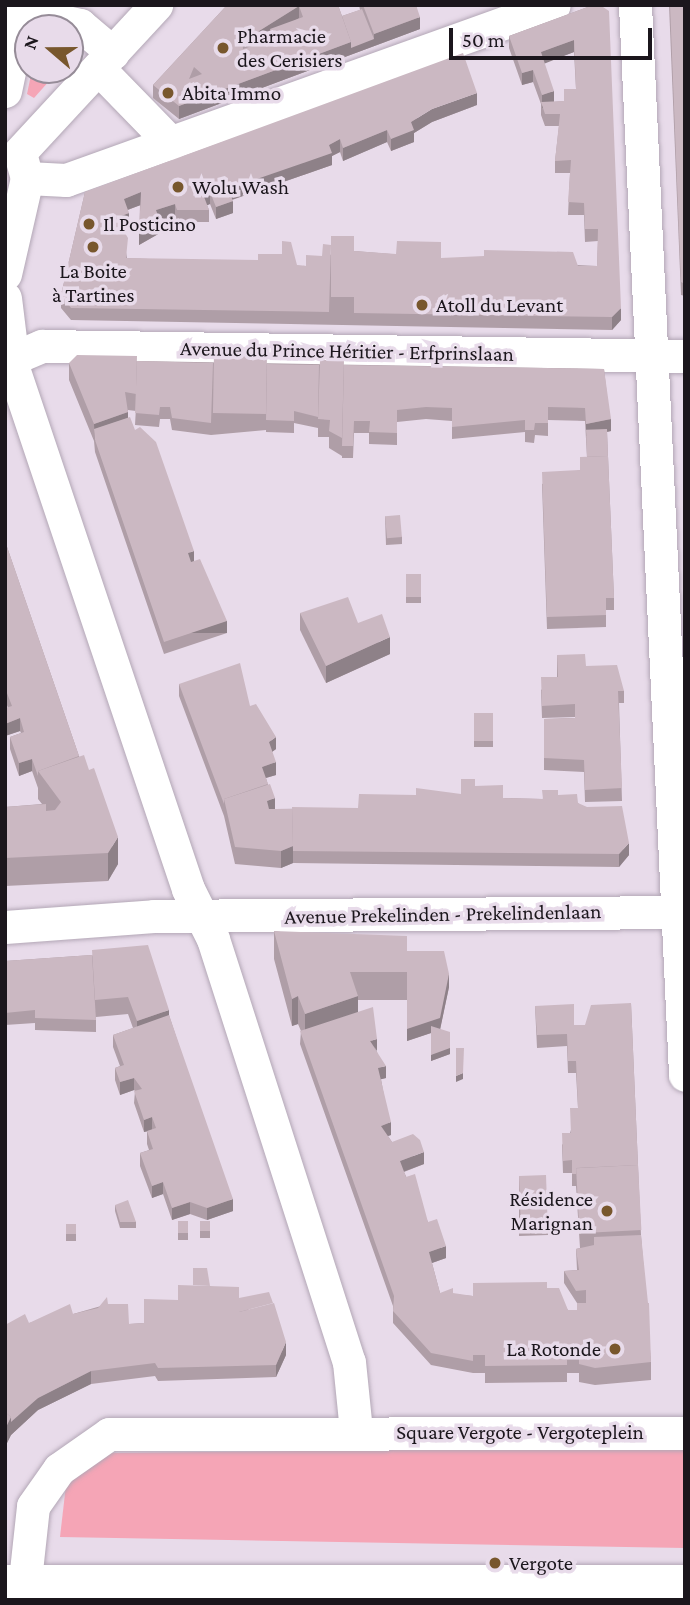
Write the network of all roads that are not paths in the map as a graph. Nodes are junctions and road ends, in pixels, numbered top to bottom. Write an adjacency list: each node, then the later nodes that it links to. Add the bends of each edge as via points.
1 (156, 5): 5 (street)
2 (554, 5): 7 (street)
3 (635, 5): 12 (street)
4 (17, 8): 5 (street, via 80,25); 6 (street)
5 (105, 60): 7 (street); 8 (street)
6 (5, 91)
7 (171, 143): 8 (street, via 66,180)
8 (17, 157): 9 (street)
9 (5, 274)
10 (5, 298): 11 (street, via 12,320)
11 (8, 352): 12 (street, Avenue du Prince Héritier - Erfprinslaan, via 41,346); 14 (street)
12 (670, 356): 13 (street)
13 (681, 912): 14 (street, Avenue Prekelinden - Prekelindenlaan); 16 (street)
14 (202, 916): 15 (street, Avenue Prekelinden - Prekelindenlaan); 17 (street, via 349,1362)
15 (5, 928)
16 (685, 1075)
17 (356, 1431): 18 (street, Square Vergote - Vergoteplein); 19 (street, Square Vergote - Vergoteplein, via 109,1434 59,1469 33,1506)
18 (685, 1433)
19 (15, 1580): 20 (street)
20 (685, 1581)

